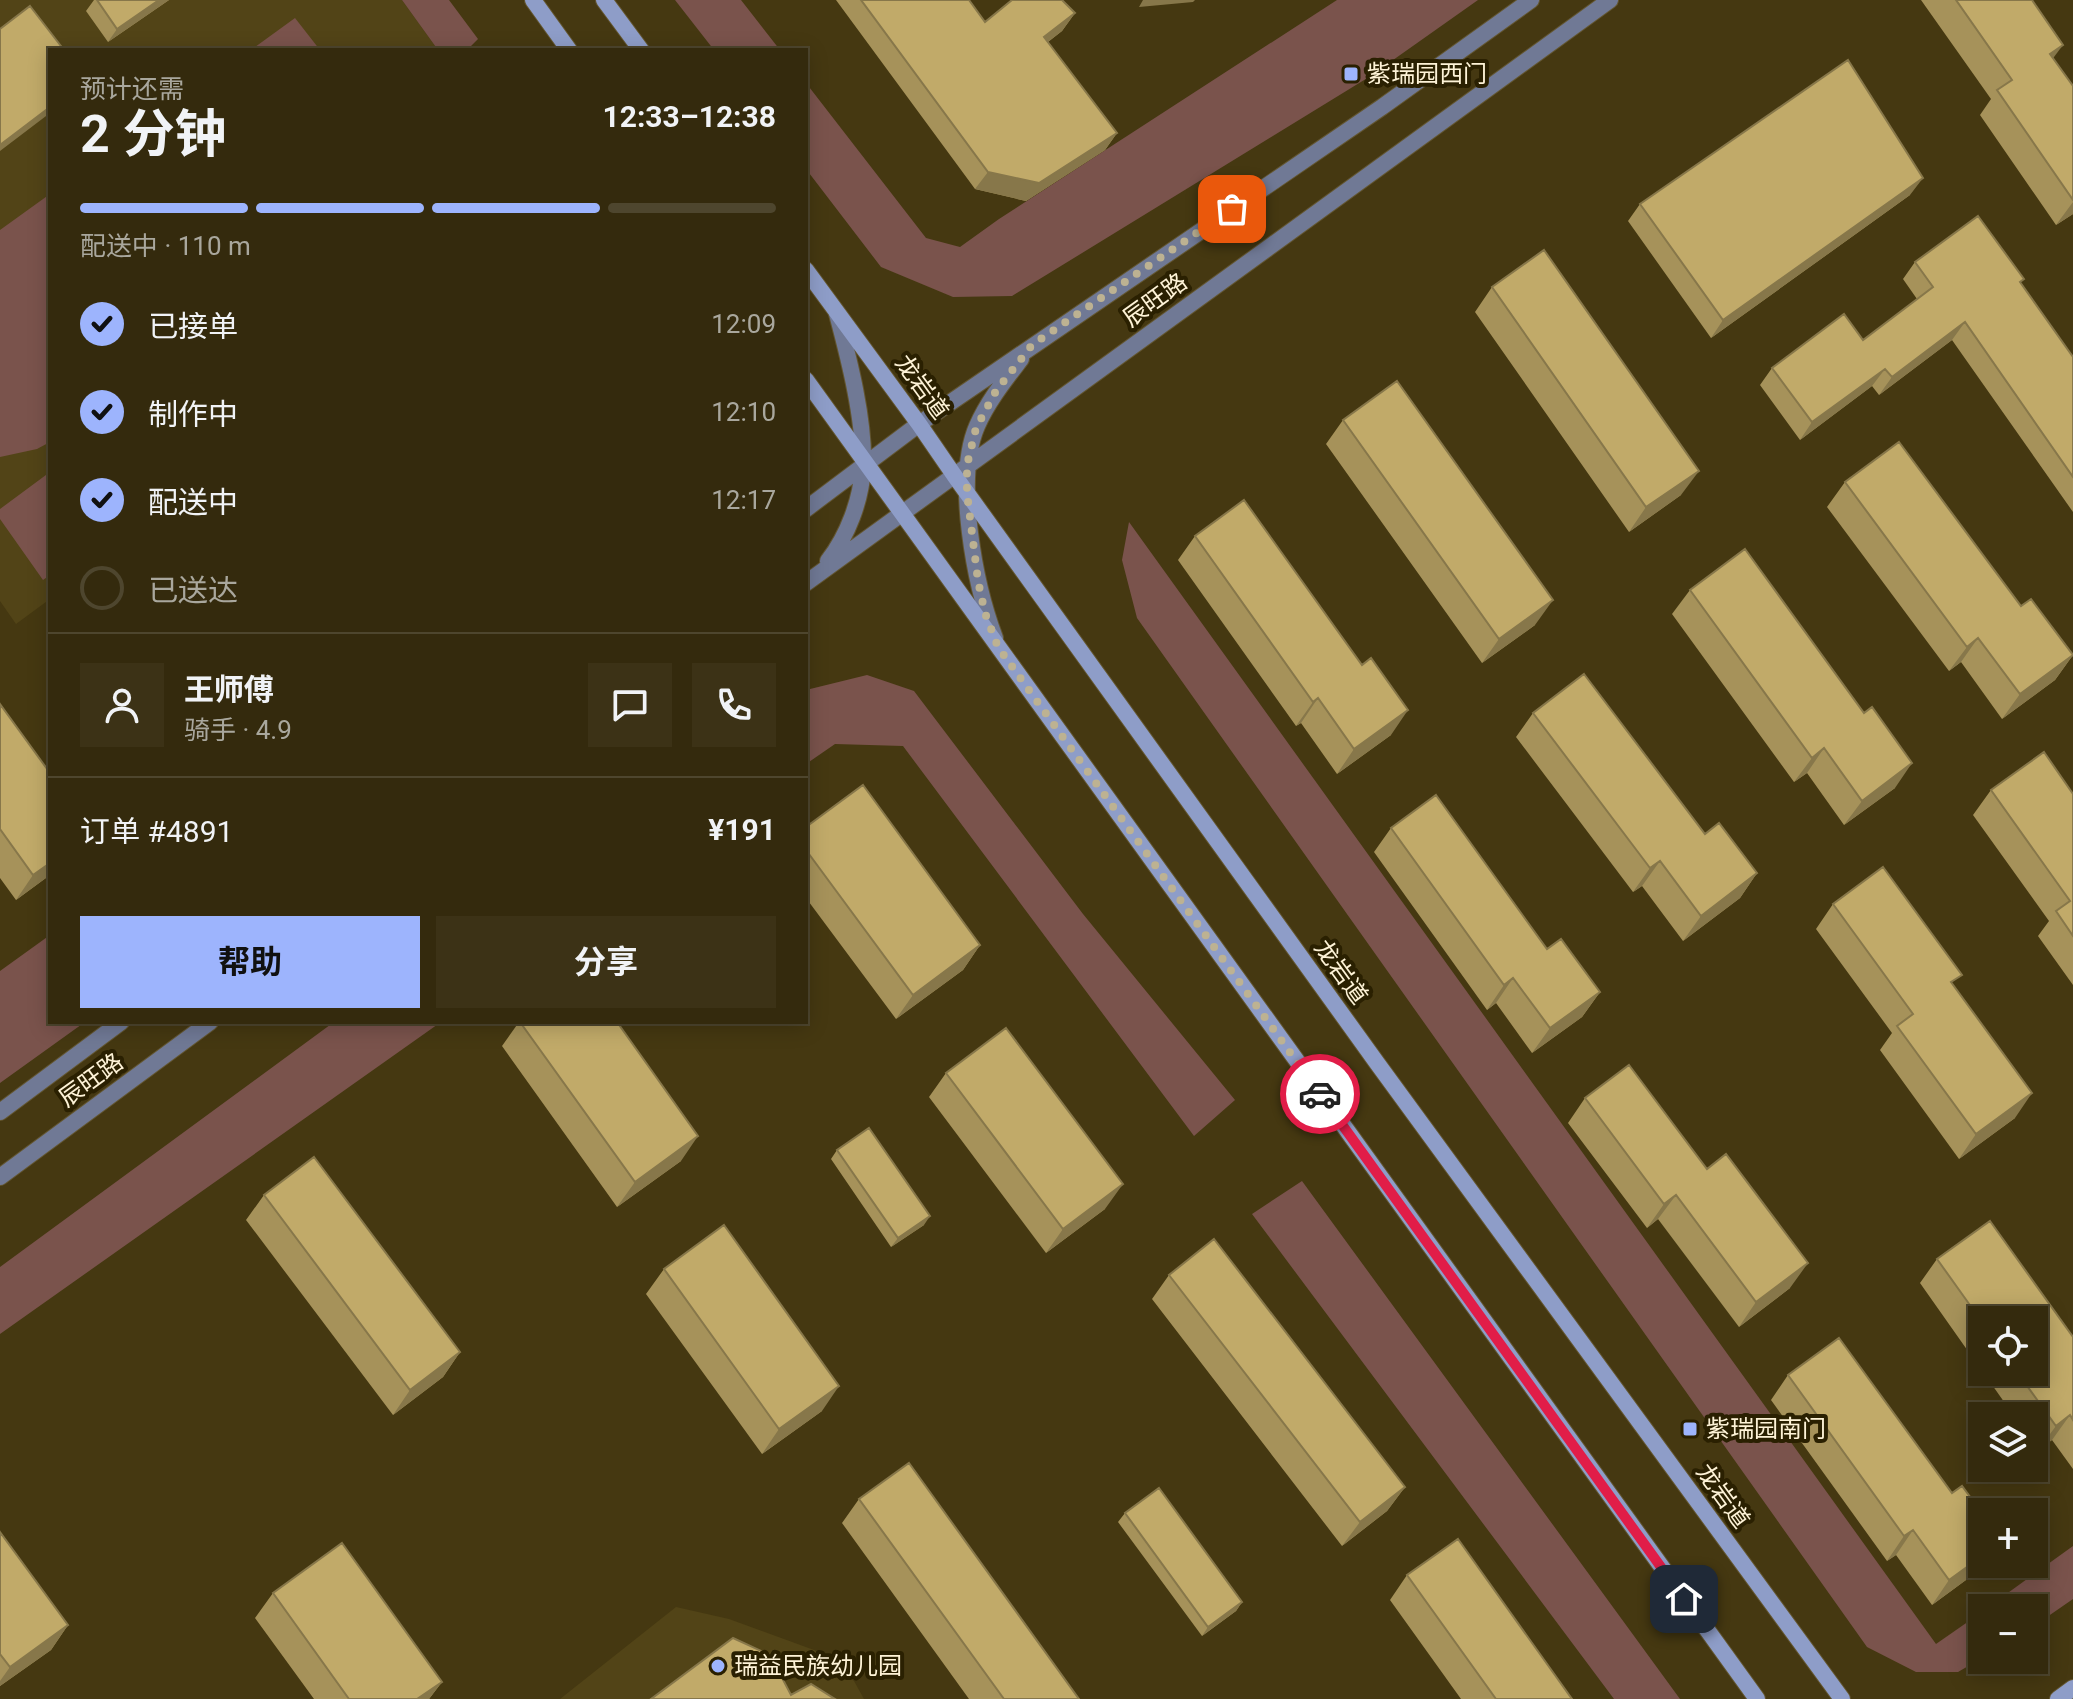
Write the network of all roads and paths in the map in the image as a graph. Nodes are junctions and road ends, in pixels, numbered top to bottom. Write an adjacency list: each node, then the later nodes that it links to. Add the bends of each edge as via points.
1 (533, 0): 5 (main road)
2 (604, 0): 6 (main road)
3 (1531, 0): 9 (street, 辰旺路)
4 (1610, 0): 13 (street, 辰旺路)
5 (568, 48)
6 (640, 48)
7 (808, 273): 8 (main road, 龙岩道)
8 (836, 311): 11 (main road, 龙岩道); 12 (street, via 854,384)
9 (1032, 345): 11 (street, 辰旺路); 13 (street, via 996,391)
10 (808, 383): 12 (main road)
11 (919, 424): 12 (street, 辰旺路); 13 (main road, 龙岩道)
12 (864, 463): 15 (street, 辰旺路); 16 (main road); 17 (street, via 857,504 838,549)
13 (961, 470): 14 (main road, 龙岩道); 16 (street, 辰旺路)
14 (967, 493): 18 (street, via 978,581); 25 (main road, 龙岩道)
15 (808, 507)
16 (902, 513): 17 (street, 辰旺路); 18 (main road)
17 (812, 579)
18 (998, 647): 24 (main road)
19 (118, 1024): 21 (street, 辰旺路)
20 (207, 1024): 22 (street, 辰旺路)
21 (0, 1112)
22 (0, 1177)
23 (2073, 1688): 26 (main road)
24 (1757, 1699)
25 (1842, 1699)
26 (2058, 1699)

